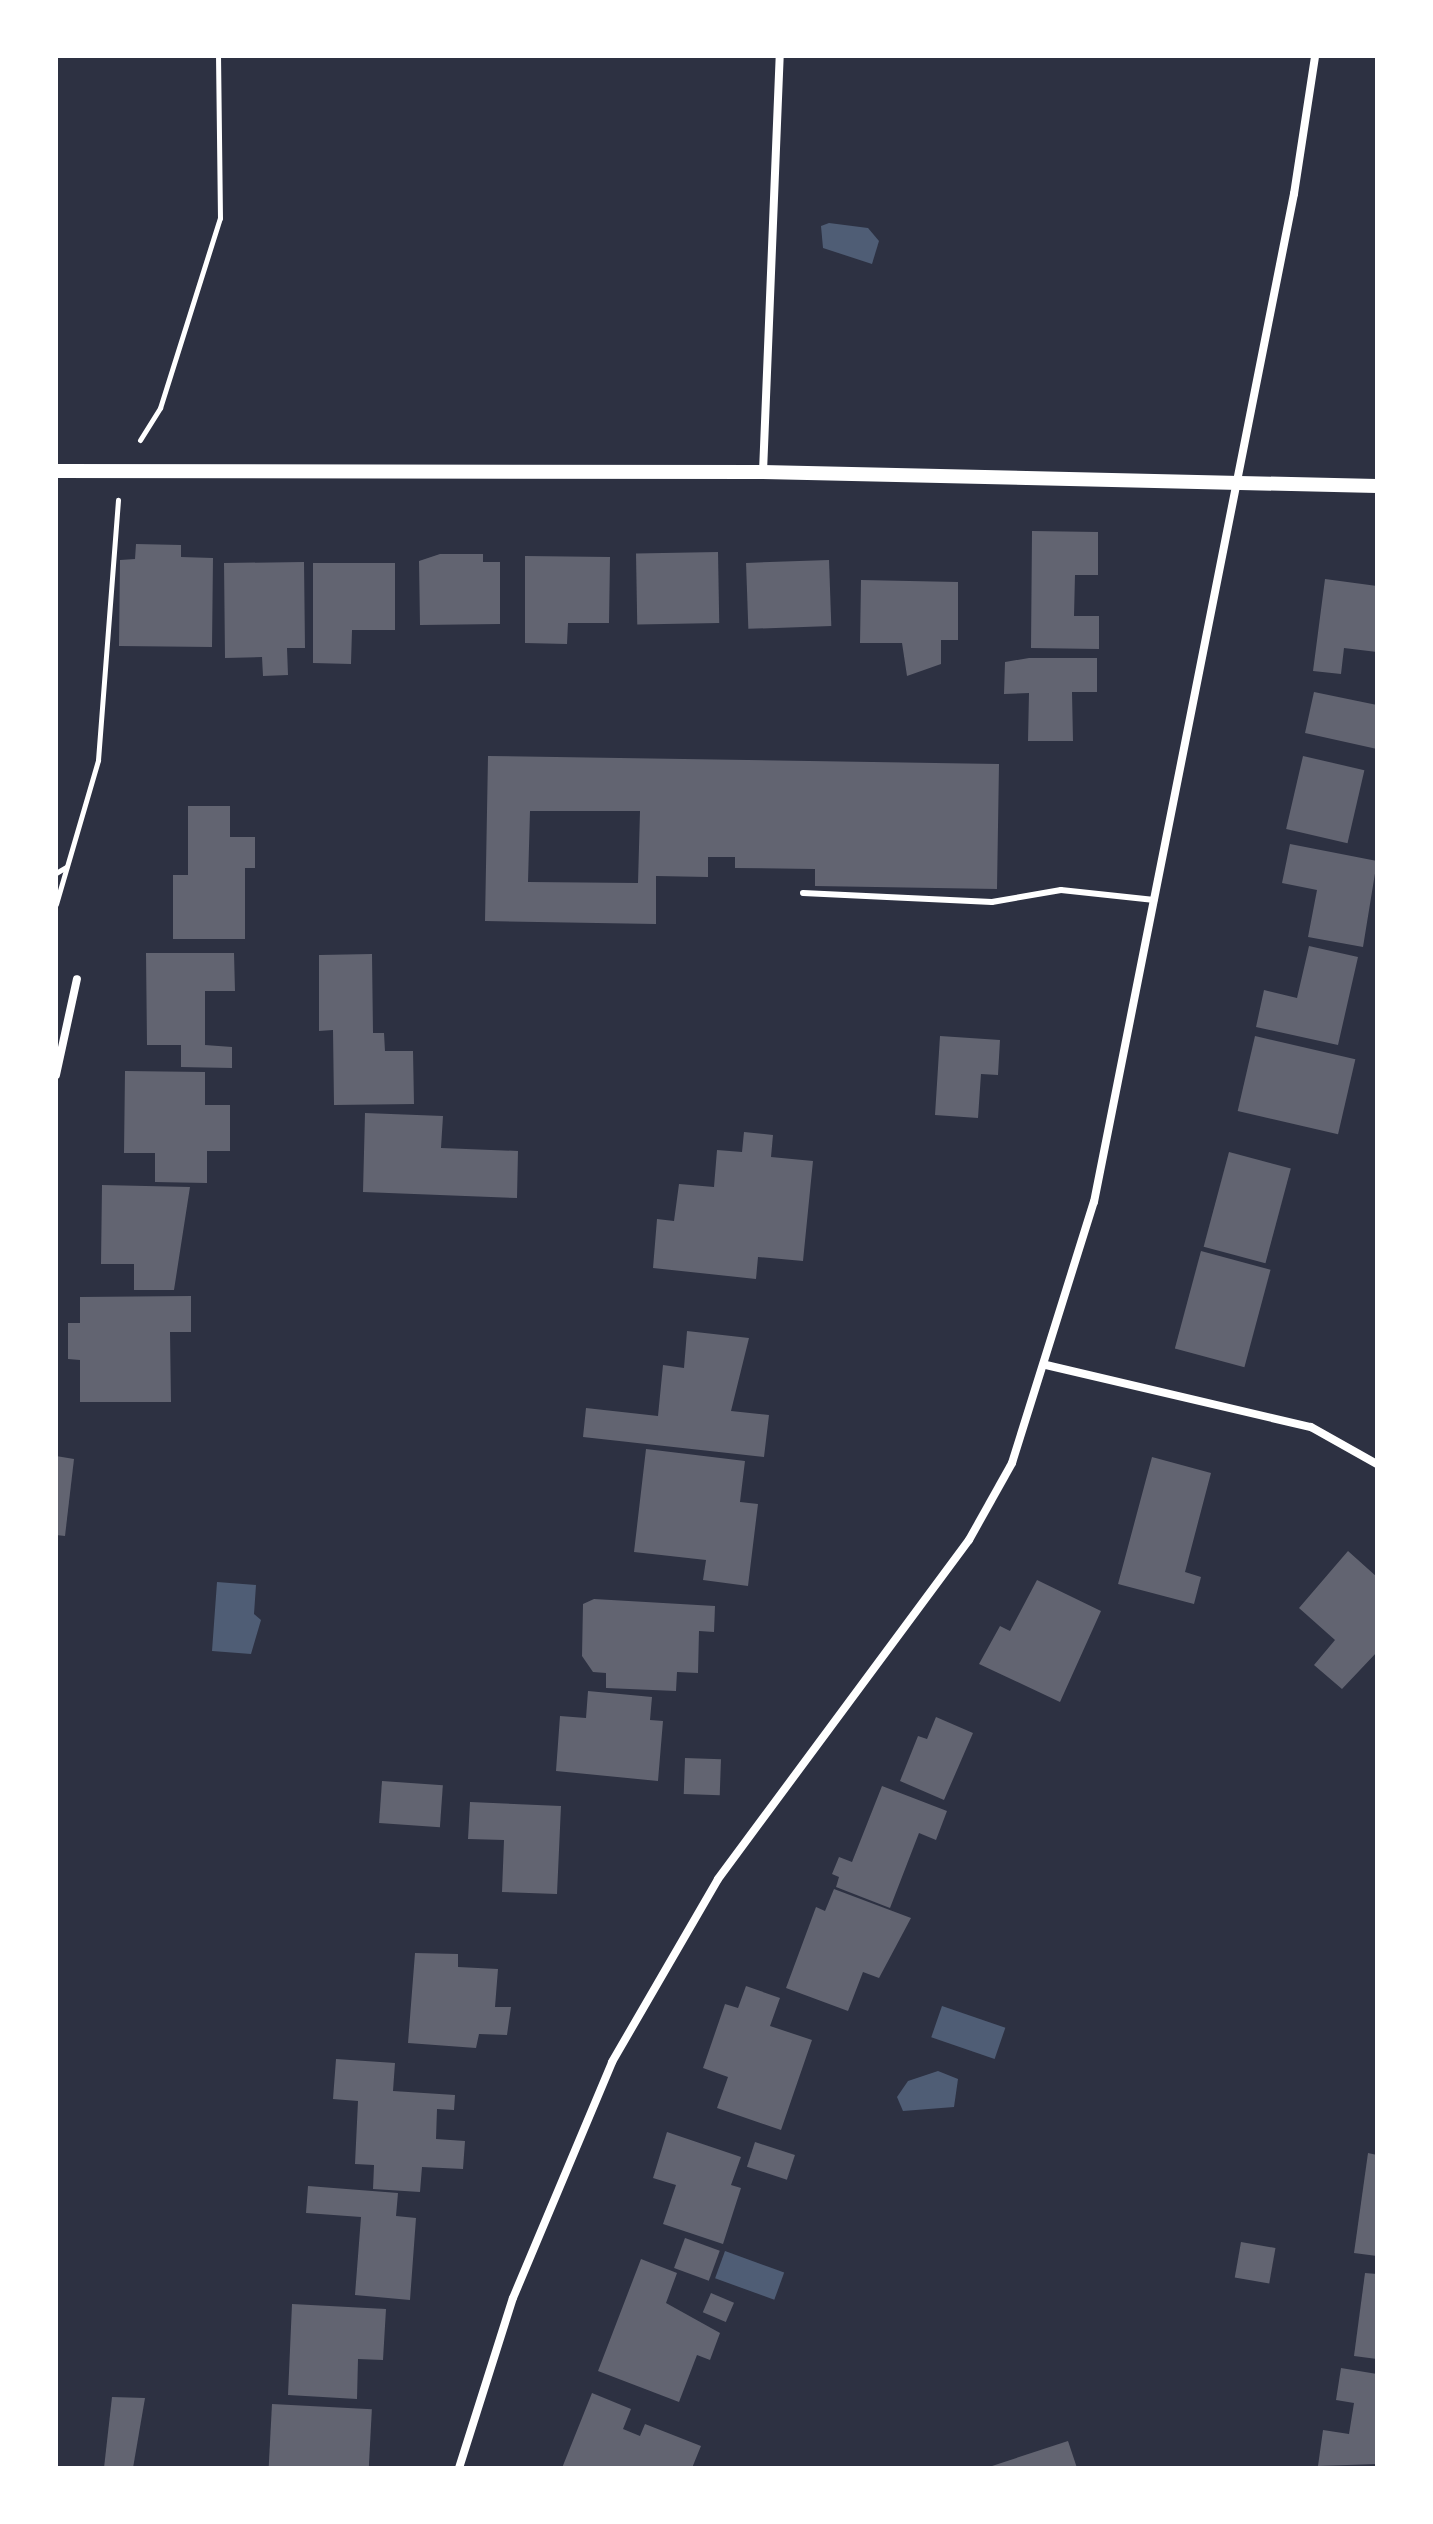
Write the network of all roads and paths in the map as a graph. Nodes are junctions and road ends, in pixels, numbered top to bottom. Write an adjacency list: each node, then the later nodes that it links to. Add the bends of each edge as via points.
1 (218, 56): 5 (path, via 220,218 160,408)
2 (780, 56): 6 (street)
3 (1315, 56): 7 (street)
4 (56, 471): 5 (street)
5 (120, 472): 6 (street); 9 (path, via 98,760)
6 (763, 472): 7 (street)
7 (1238, 483): 8 (street); 12 (street)
8 (1377, 486)
9 (67, 866): 10 (path); 13 (path)
10 (56, 873)
11 (803, 893): 12 (lane, via 992,902 1061,890)
12 (1154, 900): 16 (street, via 1094,1202)
13 (56, 904)
14 (77, 979): 15 (street)
15 (56, 1075)
16 (1046, 1365): 17 (street, via 1311,1427); 18 (street, via 1012,1463 969,1540 718,1879 612,2062 513,2298)
17 (1377, 1464)
18 (459, 2468)

